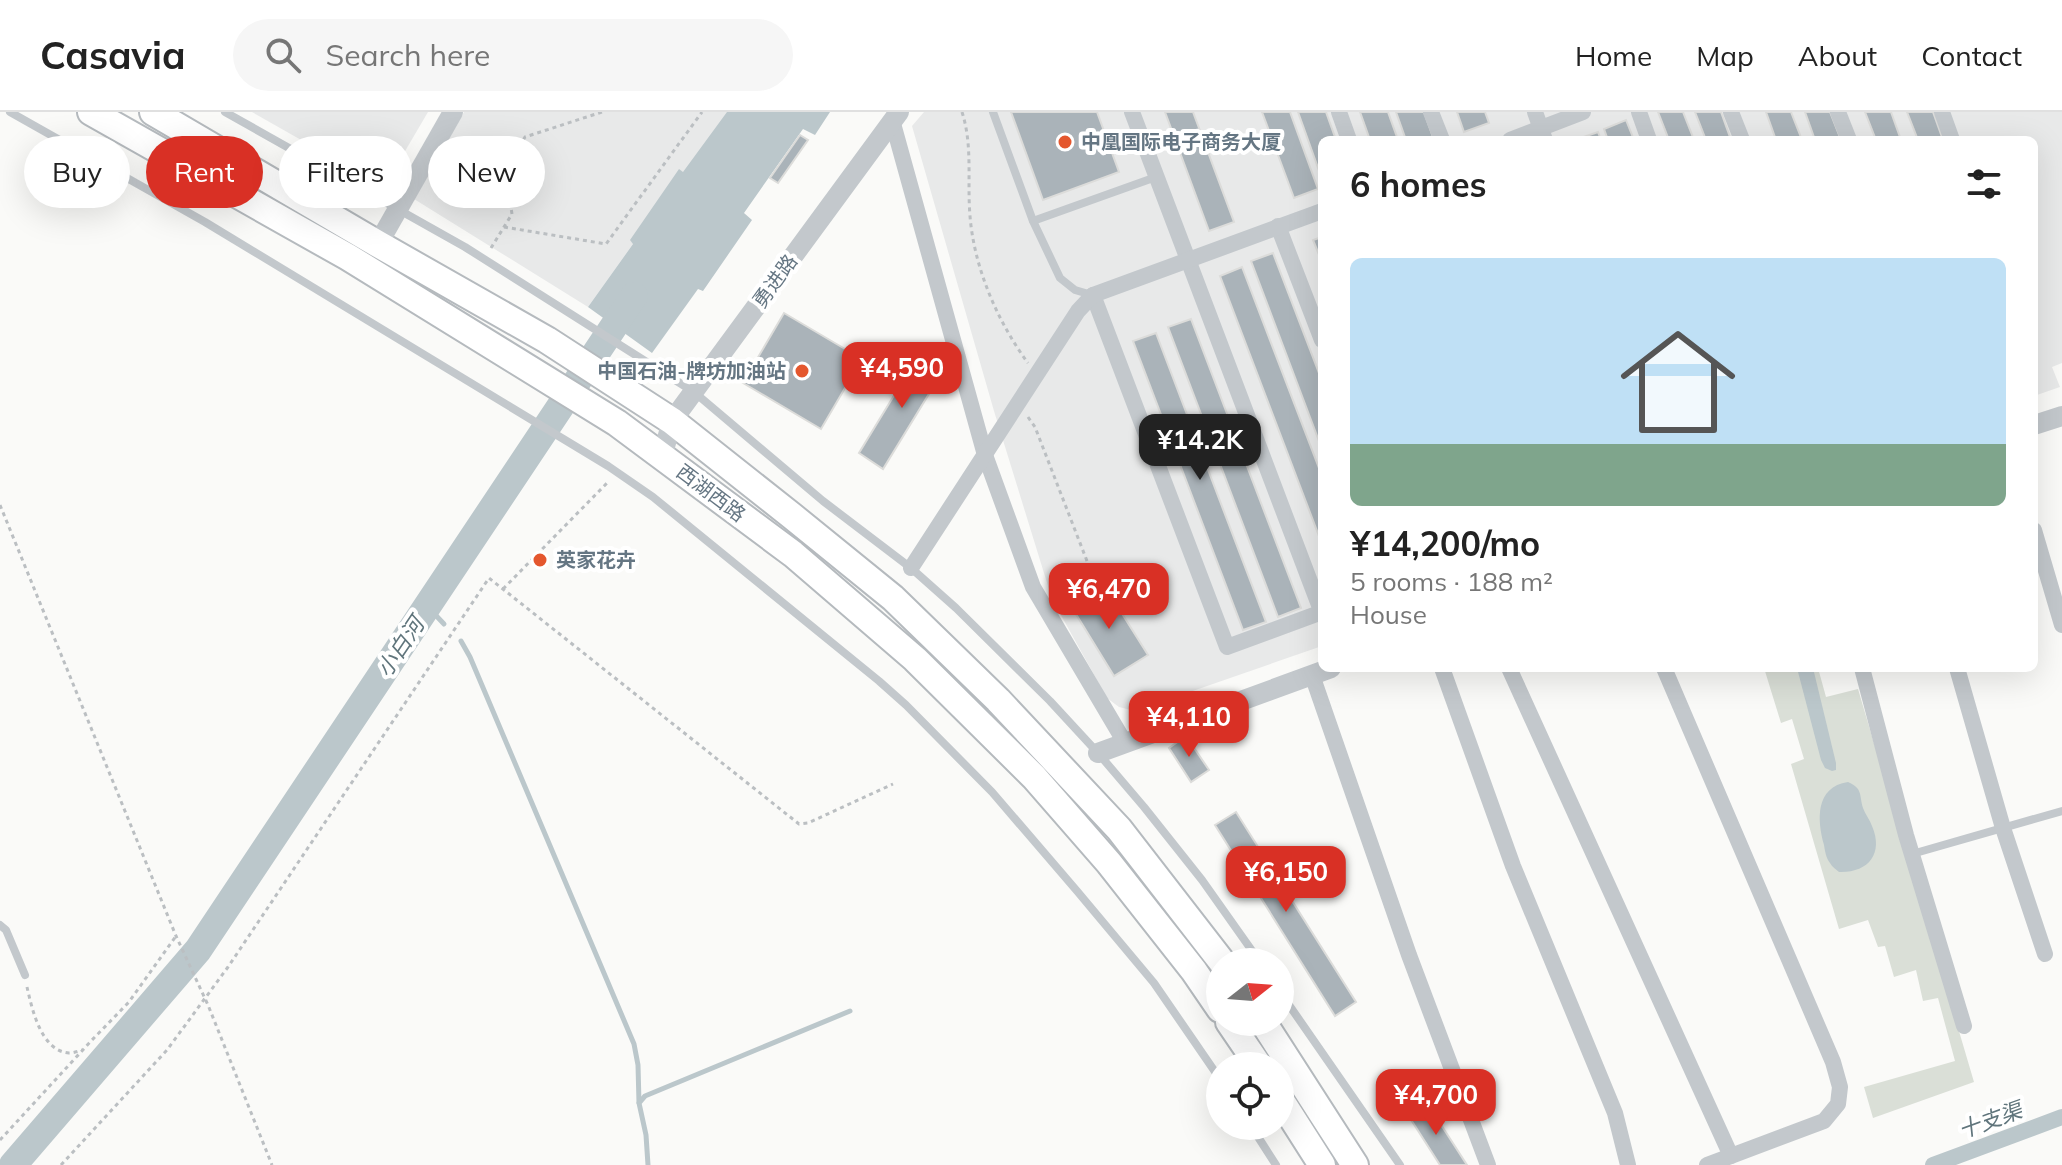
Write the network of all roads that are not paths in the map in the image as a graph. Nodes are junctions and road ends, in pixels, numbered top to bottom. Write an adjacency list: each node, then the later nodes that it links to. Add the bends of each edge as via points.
1 (10, 112): 64 (lane, via 205,222 653,497 879,681 992,792 1154,983)
2 (91, 112): 38 (main road, 西湖西路, via 348,257 617,423)
3 (225, 112): 25 (lane)
4 (453, 112): 25 (street)
5 (993, 112): 27 (lane)
6 (1132, 112): 24 (street)
7 (1339, 112): 17 (street)
8 (1431, 112): 18 (street)
9 (1583, 112): 16 (street)
10 (1639, 112): 20 (street)
11 (1731, 112): 21 (street)
12 (1838, 112): 22 (street)
13 (1942, 112): 23 (street)
14 (165, 115): 29 (main road, 西湖西路)
15 (896, 116): 33 (street, 勇进路); 37 (street)
16 (1540, 127): 19 (street)
17 (1348, 136)
18 (1440, 136)
19 (1519, 136)
20 (1648, 136)
21 (1740, 136)
22 (1847, 136)
23 (1951, 136)
24 (1157, 177): 27 (lane); 30 (street)
25 (397, 211): 29 (street); 33 (lane)
26 (1318, 212): 28 (street)
27 (1033, 221): 31 (lane, via 1060,278)
28 (1278, 226): 30 (street); 32 (street)
29 (378, 244): 35 (main road, 西湖西路, via 547,340)
30 (1188, 260): 31 (street); 41 (street)
31 (1093, 295): 37 (street); 42 (street, via 1227,647)
32 (1318, 330)
33 (694, 392): 35 (street, 勇进路); 40 (lane)
34 (2062, 416): 36 (street)
35 (672, 421): 38 (street, 勇进路); 56 (main road, 西湖西路, via 893,598 998,700 1119,829)
36 (2038, 424)
37 (985, 455): 40 (street); 50 (street, via 1033,587)
38 (662, 457): 60 (main road, 西湖西路, via 793,554 926,670 1034,777)
39 (2038, 544): 43 (street)
40 (911, 568): 51 (lane)
41 (1318, 601)
42 (1318, 613)
43 (2062, 625)
44 (1321, 672): 51 (street); 72 (street, via 1409,955)
45 (1443, 672): 73 (street, via 1513,866 1615,1113)
46 (1511, 672): 67 (street)
47 (1666, 672): 67 (street, via 1840,1087 1838,1104 1824,1121)
48 (1863, 672): 54 (street)
49 (1958, 672): 53 (street)
50 (1121, 736)
51 (1098, 753): 57 (lane)
52 (2062, 811): 53 (lane)
53 (2003, 828): 54 (lane); 58 (street)
54 (1912, 854): 62 (street)
55 (0, 925): 59 (lane)
56 (1211, 948)
57 (1250, 948)
58 (2045, 954)
59 (25, 975)
60 (1206, 989)
61 (1294, 1012): 71 (lane)
62 (1964, 1026)
63 (1272, 1036): 70 (main road)
64 (1206, 1059)
65 (1294, 1121): 69 (main road)
66 (1260, 1140): 68 (lane)
67 (1731, 1156): 74 (street)
68 (1276, 1165)
69 (1322, 1165)
70 (1355, 1165)
71 (1400, 1165)
72 (1488, 1165)
73 (1628, 1165)
74 (1707, 1165)

